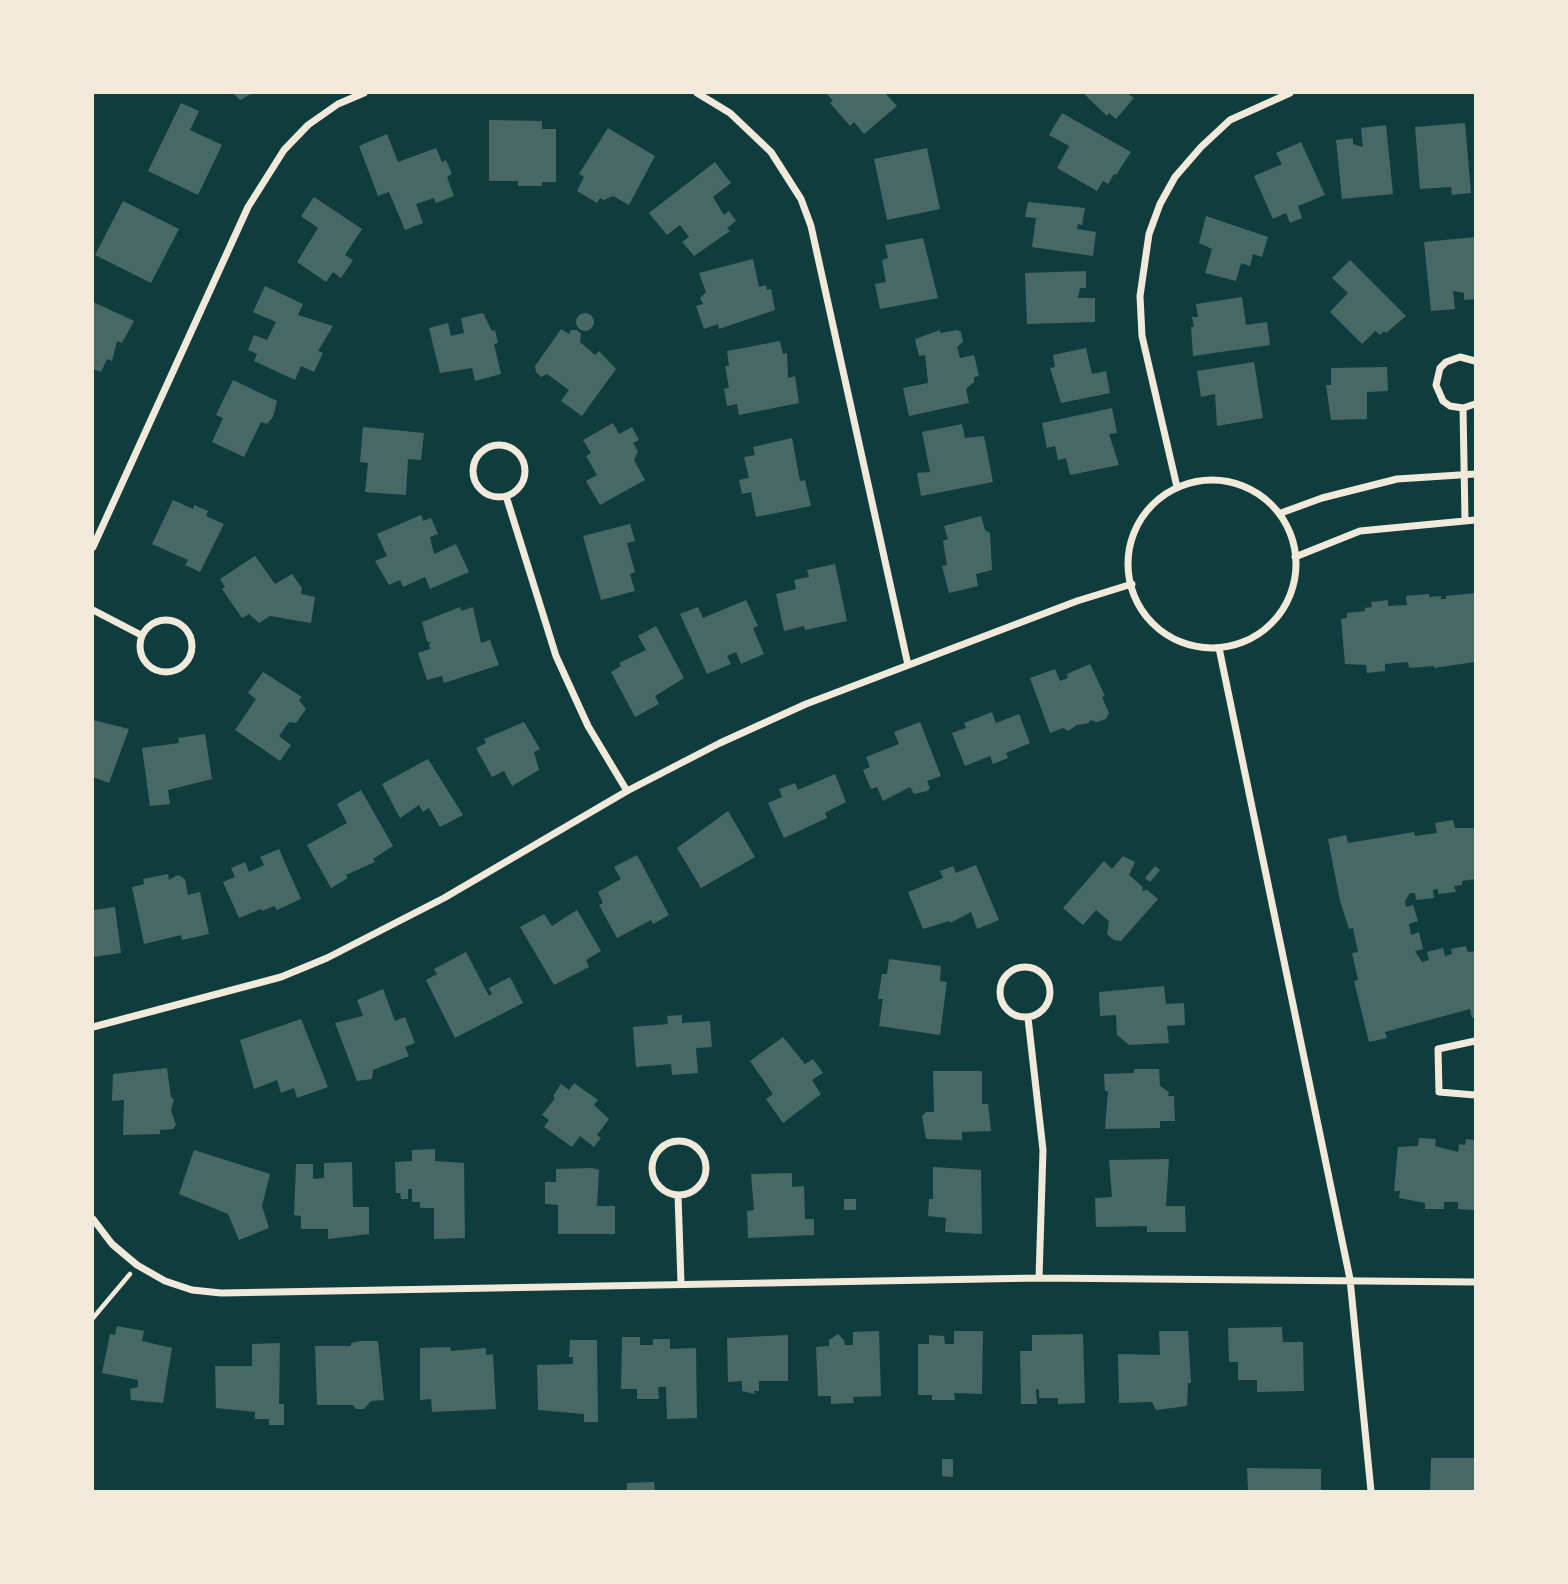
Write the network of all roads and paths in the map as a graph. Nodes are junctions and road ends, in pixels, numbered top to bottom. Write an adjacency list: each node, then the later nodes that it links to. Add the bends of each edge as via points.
1 (364, 93): 14 (street, via 308,125 284,150 253,198)
2 (697, 93): 20 (street, via 730,113 762,141 788,174 805,208)
3 (1290, 93): 9 (street, via 1230,120 1201,147 1175,177 1149,234 1140,296 1142,336)
4 (1475, 361): 6 (street, via 1454,358 1437,376 1443,401)
5 (1475, 404): 6 (street)
6 (1463, 408): 7 (street)
7 (1465, 474): 8 (street); 11 (street, via 1397,479); 12 (street)
8 (1475, 474)
9 (1177, 487): 11 (street, via 1205,481 1254,489); 16 (street, via 1149,504 1132,530 1127,561)
10 (506, 496): 10 (street, via 521,484 524,465 515,450 494,446 479,454 474,479 490,495); 21 (street, via 555,656 588,726)
11 (1281, 513): 15 (street)
12 (1465, 520): 13 (street); 15 (street, via 1360,531)
13 (1475, 520)
14 (93, 547)
15 (1295, 557): 19 (street, via 1293,588 1276,621 1250,641)
16 (1132, 584): 19 (street, via 1141,606 1160,631 1188,645); 20 (street)
17 (93, 610): 18 (street)
18 (141, 635): 18 (street, via 143,659 155,670 176,670 190,656 191,638 178,622 156,621)
19 (1219, 649): 30 (street)
20 (908, 665): 21 (street, via 779,716)
21 (627, 791): 23 (street, via 444,898 327,958 258,983)
22 (1028, 1018): 22 (street, via 1048,1003 1049,985 1039,971 1017,968 1001,983 1000,1000 1014,1016); 29 (street, via 1043,1150)
23 (93, 1027)
24 (1475, 1041): 25 (street, via 1438,1049 1439,1092)
25 (1475, 1095)
26 (678, 1195): 26 (street, via 696,1189 706,1174 698,1148 682,1141 660,1149 652,1167 658,1186); 32 (street)
27 (93, 1219): 28 (street, via 112,1244)
28 (137, 1265): 32 (street, via 164,1281 220,1293); 33 (path)
29 (1039, 1278): 30 (street); 32 (street)
30 (1350, 1279): 31 (street); 34 (street)
31 (1475, 1282)
32 (681, 1283)
33 (93, 1318)
34 (1371, 1491)

